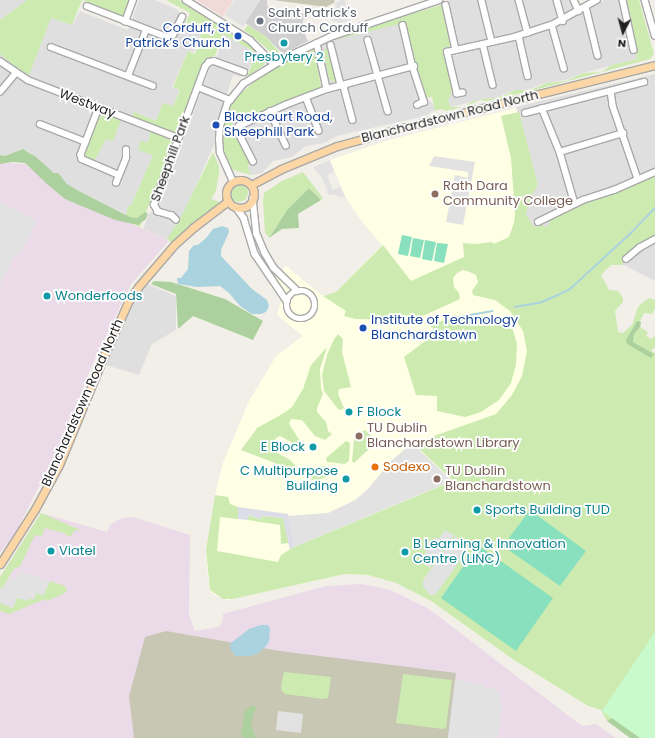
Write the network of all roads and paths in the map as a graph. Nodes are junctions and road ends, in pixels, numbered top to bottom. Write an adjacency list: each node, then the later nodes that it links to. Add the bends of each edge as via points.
1 (133, 0): 17 (street)
2 (186, 0): 34 (street, via 250,40)
3 (439, 0): 26 (street)
4 (519, 0): 21 (street)
5 (557, 0): 16 (street)
6 (574, 0): 14 (street)
7 (597, 0): 13 (street)
8 (623, 0): 31 (street)
9 (645, 0): 23 (street)
10 (482, 1): 25 (street)
11 (446, 5): 30 (street)
12 (87, 6): 17 (street)
13 (586, 7): 14 (street); 32 (street)
14 (579, 11): 16 (street)
15 (182, 17): 20 (street, via 170,37)
16 (563, 20): 19 (street)
17 (125, 22): 20 (street)
18 (402, 25): 36 (street)
19 (552, 25): 21 (street); 37 (street)
20 (146, 30): 41 (street)
21 (528, 33): 22 (street)
22 (519, 36): 25 (street); 42 (street)
23 (655, 36)
24 (368, 40): 40 (street)
25 (492, 42): 27 (street)
26 (317, 43): 34 (street); 48 (street)
27 (483, 44): 30 (street); 45 (street)
28 (331, 45): 44 (street)
29 (51, 47): 41 (street)
30 (456, 50): 51 (street, via 447,52 457,94)
31 (634, 50)
32 (598, 56)
33 (0, 61): 39 (street, Westway)
34 (274, 64): 53 (street, via 243,84)
35 (655, 65): 75 (main road, Blanchardstown Road North, via 337,146 292,164)
36 (414, 66): 40 (street); 54 (street, via 424,102)
37 (564, 68)
38 (244, 72): 47 (street, Sheephill Park, via 211,61 205,67)
39 (16, 73): 50 (street); 55 (street, Westway, via 48,89)
40 (377, 75): 44 (street); 58 (street, via 380,77)
41 (128, 76): 46 (street)
42 (528, 76)
43 (644, 82): 49 (street)
44 (341, 85): 48 (street); 60 (street, via 344,87)
45 (493, 85)
46 (153, 86)
47 (198, 87): 53 (street); 64 (street, Sheephill Park)
48 (327, 89): 52 (street)
49 (610, 90): 56 (street); 63 (street)
50 (0, 92)
51 (463, 93)
52 (306, 96): 57 (street); 62 (street)
53 (230, 100): 73 (street, via 222,118 218,140 222,158)
54 (418, 104)
55 (99, 108): 64 (street, Westway); 65 (street)
56 (542, 108): 59 (street); 68 (street)
57 (270, 111): 66 (street); 69 (street, via 239,126 237,130)
58 (388, 111)
59 (525, 113)
60 (354, 120)
61 (40, 124): 65 (street)
62 (319, 131)
63 (623, 133): 68 (street); 72 (street)
64 (178, 138): 80 (street, Sheephill Park, via 154,205 158,212 172,216)
65 (86, 142): 71 (street, via 82,159)
66 (286, 146)
67 (126, 150): 71 (street, via 126,158)
68 (560, 152): 78 (street)
69 (253, 162)
70 (655, 172): 72 (street)
71 (119, 176): 74 (street)
72 (638, 179): 78 (street)
73 (233, 182): 75 (main road, via 243,180); 77 (main road, via 226,192)
74 (116, 183)
75 (251, 185): 76 (main road)
76 (253, 198): 79 (main road, via 244,207); 84 (street, via 258,234 265,253 274,268)
77 (228, 201): 79 (main road); 86 (main road, Blanchardstown Road North, via 174,245 128,302 59,465)
78 (575, 204): 81 (street)
79 (236, 207): 85 (street, via 244,218 255,254)
80 (176, 220)
81 (538, 222)
82 (655, 239): 83 (street, via 638,248)
83 (626, 259)
84 (298, 291): 85 (street); 85 (street, via 306,292 313,298 315,306 311,315 304,319 295,318 289,313)
85 (287, 301)
86 (0, 564)

